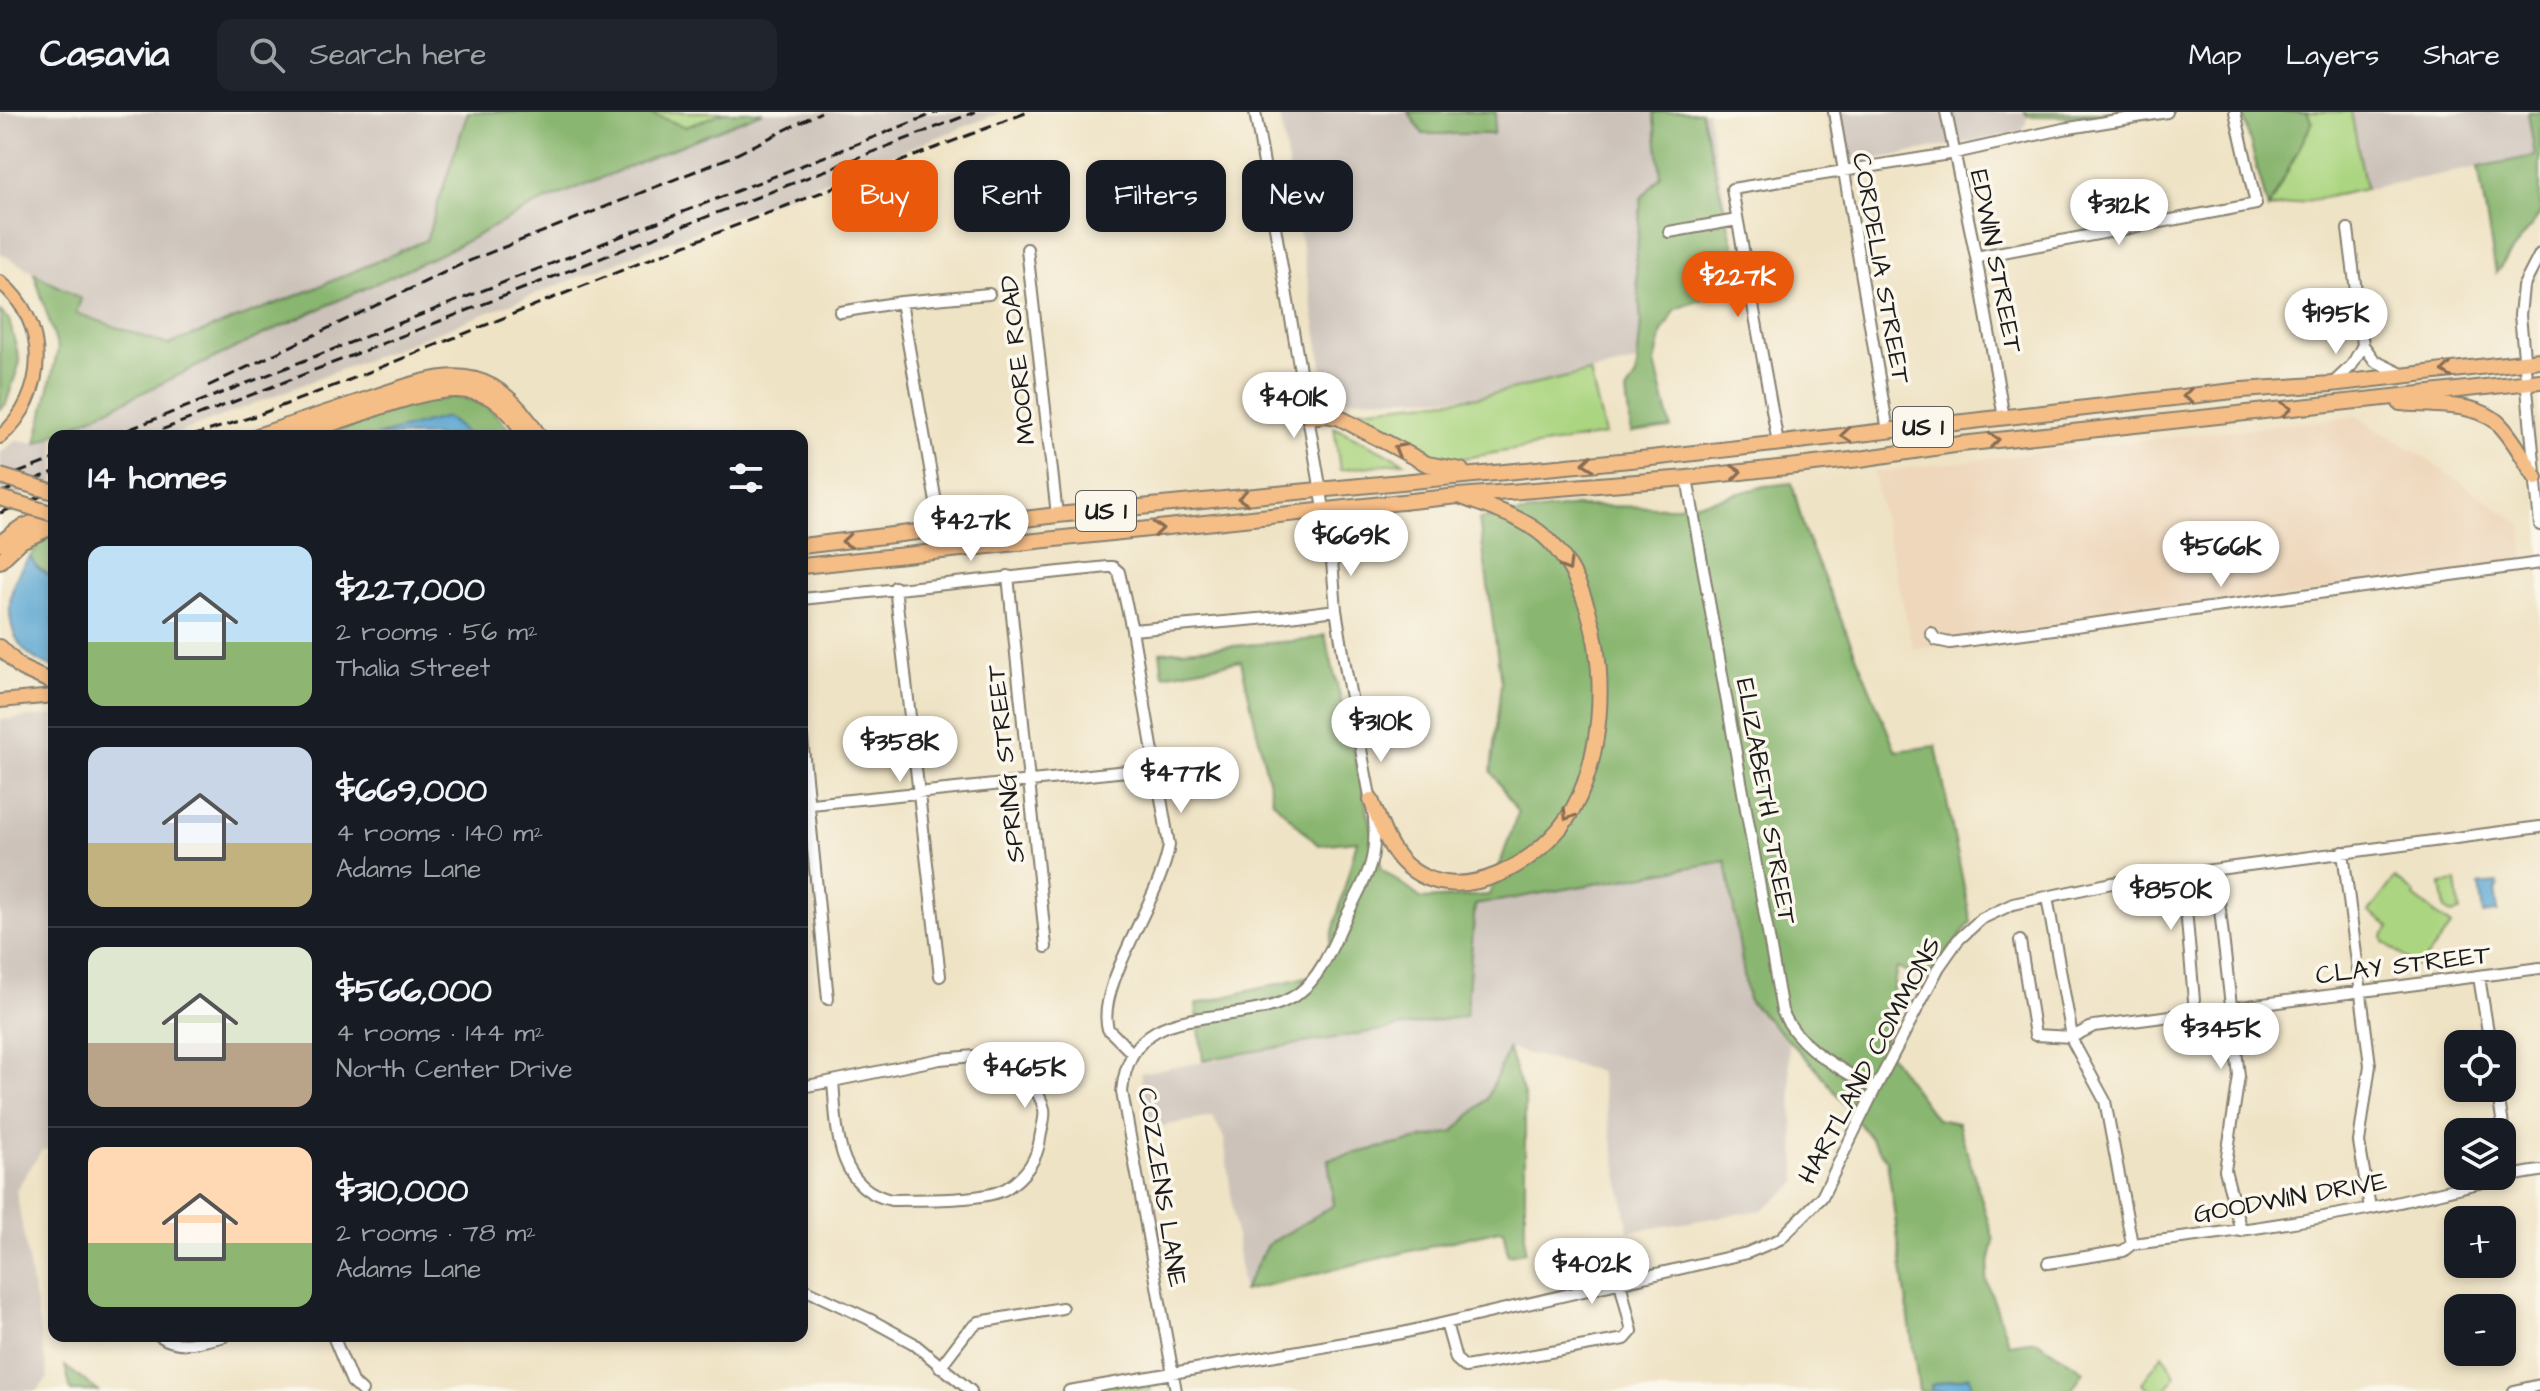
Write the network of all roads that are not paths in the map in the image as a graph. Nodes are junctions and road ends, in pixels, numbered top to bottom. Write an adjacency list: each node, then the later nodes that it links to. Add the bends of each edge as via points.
1 (1255, 112): 25 (street)
2 (1834, 112): 7 (street, CORDELIA STREET)
3 (1946, 112): 6 (street, EDWIN STREET)
4 (2167, 112): 6 (street)
5 (2235, 112): 12 (street, via 2256,204)
6 (1955, 153): 7 (street); 12 (street, EDWIN STREET)
7 (1843, 171): 8 (street, via 1732,189); 31 (street, CORDELIA STREET)
8 (1737, 220): 10 (street); 33 (street)
9 (2348, 229): 18 (street)
10 (1669, 232)
11 (1027, 249): 44 (street, MOORE ROAD)
12 (1976, 257): 26 (street, EDWIN STREET)
13 (2539, 257): 20 (street, via 2522,296)
14 (0, 282): 32 (main road, via 28,316 38,358 28,402)
15 (989, 294): 16 (street)
16 (901, 302): 17 (street); 48 (street)
17 (840, 312)
18 (2363, 345): 21 (street, via 2375,361); 23 (street, via 2352,365)
19 (2540, 360): 20 (highway, US 1)
20 (2524, 362): 21 (highway, US 1, one-way to 21); 22 (street)
21 (2407, 376): 23 (highway, US 1)
22 (2533, 382): 24 (highway, US 1); 37 (street)
23 (2331, 384): 26 (highway, US 1, one-way to 26)
24 (2368, 400): 36 (highway, US 1, one-way to 24); 37 (highway, via 2461,408 2489,416 2506,431)
25 (1308, 417): 34 (highway, one-way to 25, via 1433,466 1340,418); 39 (street)
26 (2004, 418): 31 (highway, US 1)
27 (275, 430): 30 (highway, via 411,384 458,377 510,397)
28 (312, 430): 29 (highway, via 450,389 495,401)
29 (521, 430)
30 (535, 430)
31 (1888, 431): 33 (highway, US 1, one-way to 33)
32 (0, 437)
33 (1778, 443): 34 (highway, US 1, one-way to 34)
34 (1489, 473): 39 (highway, US 1)
35 (0, 476): 38 (highway, bridge)
36 (1687, 478): 40 (highway, US 1); 89 (street, ELIZABETH STREET, via 1782,1011 1791,1031 1816,1053)
37 (2536, 478): 46 (street)
38 (48, 490)
39 (1321, 491): 42 (street); 44 (highway, US 1, one-way to 44)
40 (1458, 496): 42 (highway, US 1); 69 (highway, one-way to 69, via 1538,531 1576,583 1590,618 1598,666 1597,732 1588,770 1573,809 1547,843 1509,869 1466,882 1435,880 1403,863 1389,845)
41 (0, 498): 43 (highway, bridge)
42 (1324, 511): 51 (highway, US 1, one-way to 42); 59 (street)
43 (48, 512)
44 (1057, 515): 48 (highway, US 1)
45 (48, 516): 49 (highway)
46 (2540, 525)
47 (48, 529): 52 (highway, via 21,541)
48 (941, 531): 50 (highway, US 1, one-way to 50)
49 (0, 543)
50 (808, 545)
51 (868, 559): 54 (highway, US 1); 55 (highway)
52 (0, 561)
53 (2540, 563): 61 (street, via 1950,643)
54 (808, 565)
55 (808, 572)
56 (1008, 576): 57 (street, COZZENS LANE); 60 (street, COZZENS LANE, via 1113,567 1121,575); 67 (street, SPRING STREET)
57 (895, 587): 58 (street, COZZENS LANE); 68 (street)
58 (808, 598)
59 (1336, 610): 60 (street); 69 (street)
60 (1132, 630): 66 (street, COZZENS LANE)
61 (1931, 633)
62 (0, 647): 63 (highway, via 21,668)
63 (48, 680)
64 (48, 697): 65 (main road)
65 (0, 701)
66 (1156, 768): 67 (street); 86 (street, COZZENS LANE, via 1167,860 1106,1009 1108,1029)
67 (1030, 783): 68 (street); 76 (street, SPRING STREET)
68 (918, 794): 70 (street); 78 (street)
69 (1371, 800): 86 (street, via 1372,867 1308,984 1277,1003 1166,1026)
70 (808, 804)
71 (2540, 827): 73 (street, HARTLAND COMMONS)
72 (808, 829): 81 (street)
73 (2343, 852): 74 (street, HARTLAND COMMONS, via 2112,883); 80 (street)
74 (2047, 897): 85 (street); 89 (street, HARTLAND COMMONS, via 2013,904 1981,919 1958,940)
75 (2020, 941): 85 (street, CLAY STREET, via 2035,1035)
76 (1046, 947)
77 (2540, 968): 79 (street, CLAY STREET)
78 (940, 976)
79 (2479, 977): 80 (street, CLAY STREET); 84 (street)
80 (2361, 993): 82 (street, CLAY STREET); 93 (street, via 2370,1065 2359,1142)
81 (828, 999)
82 (2232, 1007): 83 (street, CLAY STREET); 83 (street, via 2219,903 2186,909); 94 (street, via 2239,1076 2225,1170)
83 (2195, 1012): 85 (street, CLAY STREET, via 2094,1026)
84 (2488, 1030)
85 (2072, 1037): 95 (street, via 2105,1101)
86 (1133, 1054): 105 (street, COZZENS LANE, via 1122,1092)
87 (833, 1081): 87 (street, via 940,1059 996,1059 1017,1071 1044,1110 1038,1149 1031,1165 1004,1190 983,1196 877,1197 858,1183 839,1147); 88 (street)
88 (808, 1086)
89 (1875, 1089): 97 (street, HARTLAND COMMONS, via 1822,1197 1780,1239 1747,1253)
90 (2540, 1171): 91 (street, GOODWIN DRIVE)
91 (2516, 1174)
92 (2447, 1190): 93 (street, GOODWIN DRIVE)
93 (2370, 1208): 94 (street, GOODWIN DRIVE)
94 (2241, 1231): 95 (street, GOODWIN DRIVE)
95 (2132, 1244): 96 (street, GOODWIN DRIVE, via 2123,1251)
96 (2048, 1263)
97 (1620, 1282): 100 (street, HARTLAND COMMONS); 100 (street, via 1632,1326 1625,1339 1465,1367 1456,1359)
98 (808, 1291): 104 (street, via 913,1343)
99 (1062, 1308): 104 (street, via 979,1322)
100 (1446, 1323): 105 (street, HARTLAND COMMONS)
101 (168, 1342): 102 (street)
102 (198, 1342)
103 (335, 1342): 107 (street, via 352,1382)
104 (940, 1367): 108 (street)
105 (1172, 1372): 109 (street, HARTLAND COMMONS); 110 (street, COZZENS LANE)
106 (2540, 1385): 111 (street)
107 (362, 1391)
108 (971, 1391)
109 (1069, 1391)
110 (1176, 1391)
111 (2514, 1391)

